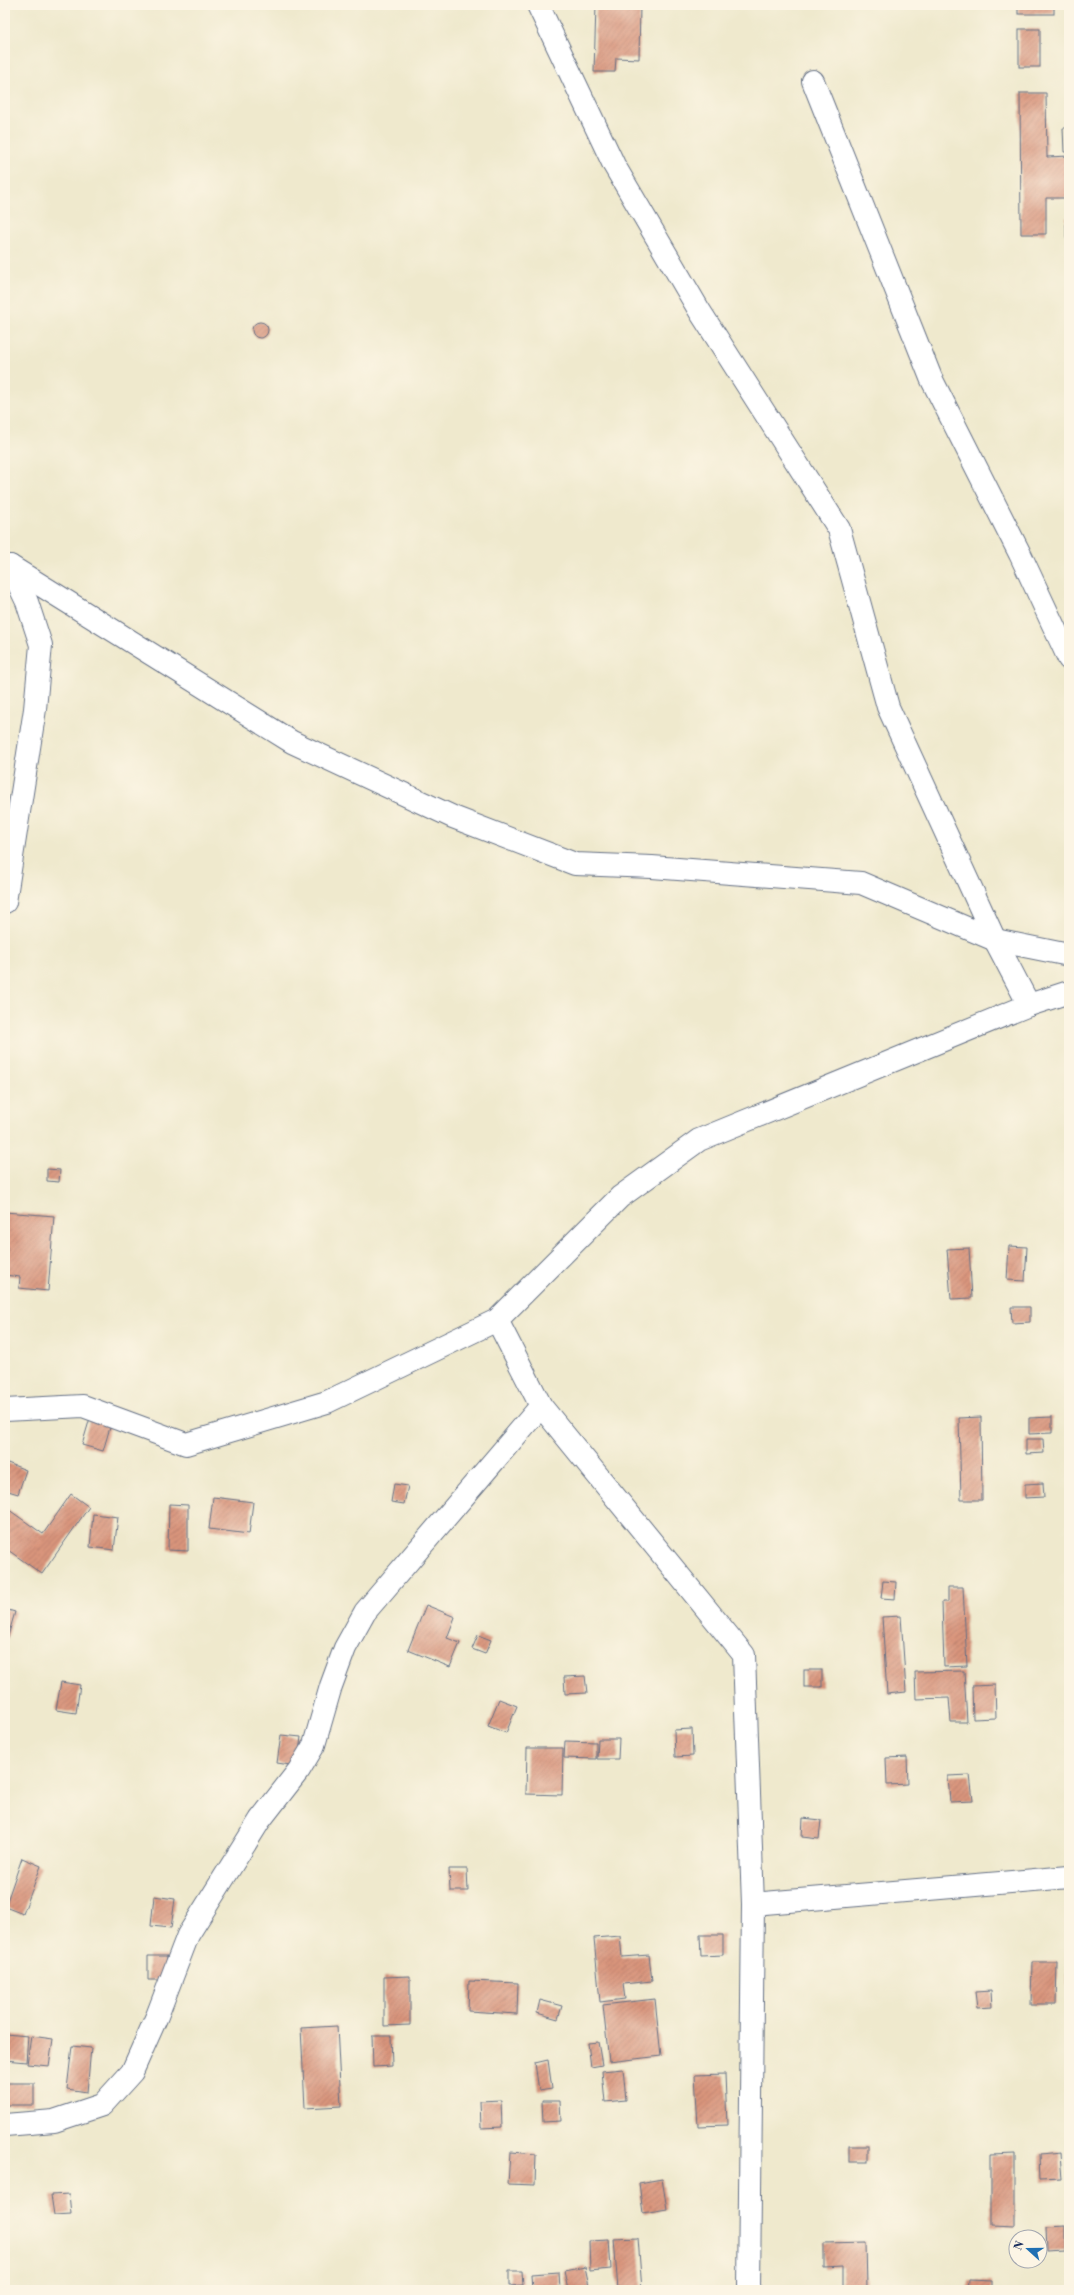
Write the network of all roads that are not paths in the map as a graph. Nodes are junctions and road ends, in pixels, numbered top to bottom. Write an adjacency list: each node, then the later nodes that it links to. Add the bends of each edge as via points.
1 (538, 5): 6 (street, via 614,165 699,310 839,529 888,707)
2 (813, 81): 4 (street, via 931,378 1020,554)
3 (7, 564): 5 (street, via 27,602 41,645 35,709); 6 (street, via 292,742 453,817 575,864 652,867 861,883)
4 (1069, 659)
5 (5, 902)
6 (995, 940): 7 (street); 9 (street)
7 (1069, 955)
8 (1069, 992): 9 (street)
9 (1030, 1005): 10 (street, via 699,1140 620,1197)
10 (497, 1320): 11 (street); 12 (street, via 326,1402 186,1444 83,1406)
11 (541, 1406): 14 (street, via 744,1655); 15 (street, via 365,1612 345,1648 333,1679 314,1746 299,1770 260,1820 188,1935 132,2072 102,2105 54,2122)
12 (5, 1410)
13 (1069, 1877): 14 (street)
14 (753, 1904): 16 (street)
15 (5, 2125)
16 (749, 2290)

